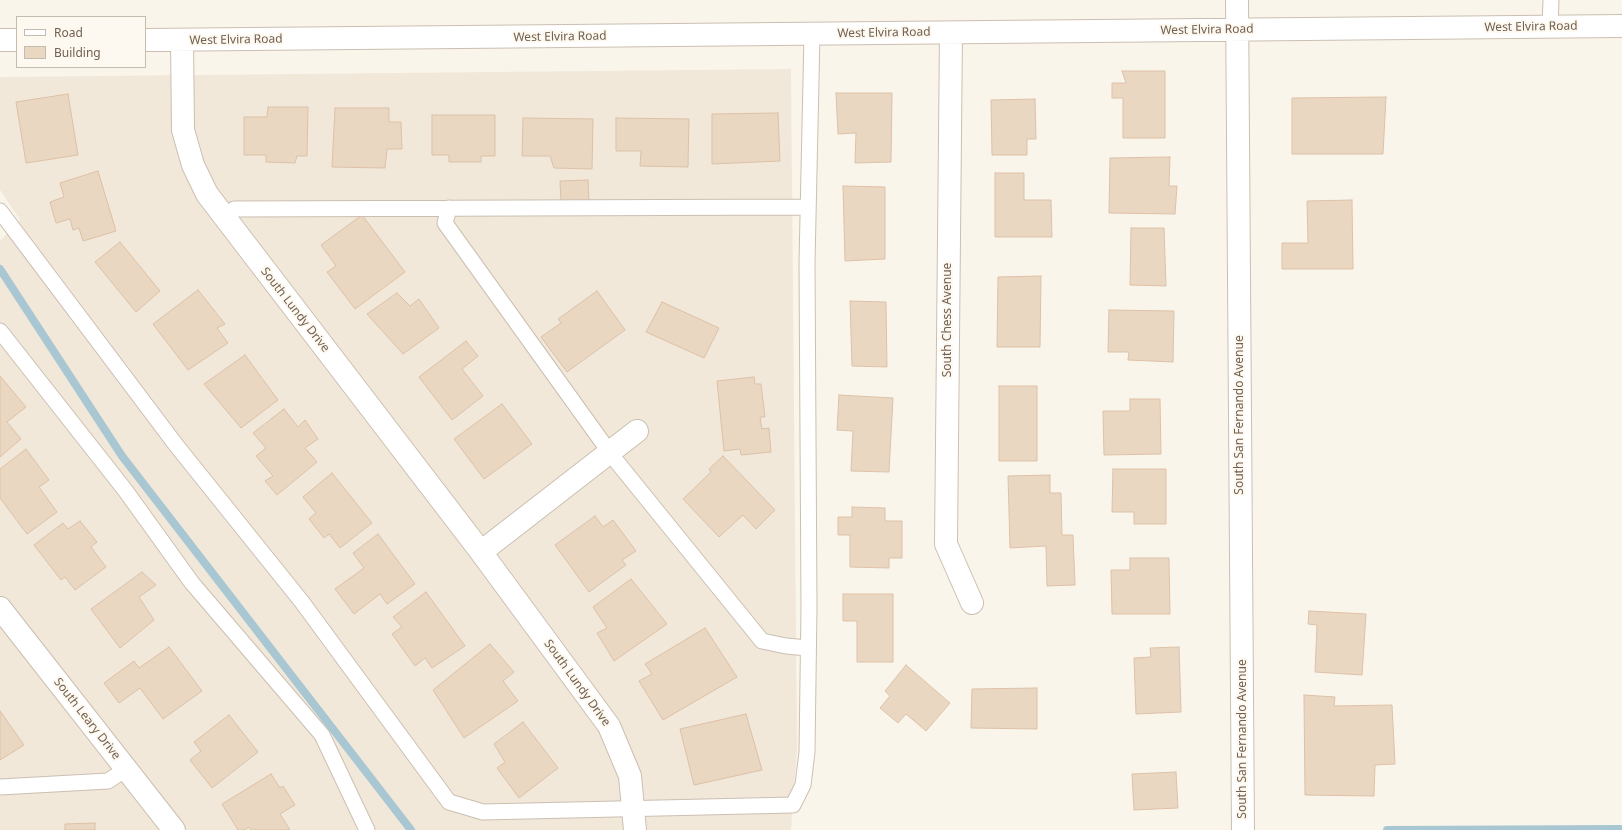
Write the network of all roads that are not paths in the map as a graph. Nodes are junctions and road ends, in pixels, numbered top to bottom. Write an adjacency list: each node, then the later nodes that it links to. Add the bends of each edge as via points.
1 (1237, 0): 5 (street, South San Fernando Avenue)
2 (1551, 0): 4 (lane)
3 (1622, 26): 4 (street, West Elvira Road)
4 (1550, 27): 5 (street, West Elvira Road)
5 (1237, 30): 6 (street, West Elvira Road); 29 (street, South San Fernando Avenue)
6 (951, 33): 7 (street, West Elvira Road); 20 (street, South Chess Avenue, via 946,544)
7 (812, 34): 11 (street, West Elvira Road); 12 (lane)
8 (0, 40): 9 (street)
9 (16, 40)
10 (146, 40): 11 (street, West Elvira Road)
11 (182, 40): 15 (street, South Lundy Drive, via 183,130 193,165 207,194)
12 (808, 207): 13 (lane); 22 (lane)
13 (449, 208): 15 (lane, via 234,209); 18 (lane, via 445,223)
14 (0, 211): 25 (lane, via 176,444 302,602 449,802 483,812)
15 (224, 218): 19 (street, South Lundy Drive)
16 (0, 331): 27 (lane, via 125,490 192,583 322,735)
17 (637, 431): 18 (street)
18 (610, 452): 19 (street); 22 (lane, via 762,641)
19 (481, 552): 25 (street, South Lundy Drive, via 609,726 630,776)
20 (972, 603)
21 (0, 608): 23 (street, South Leary Drive)
22 (808, 648): 25 (lane, via 807,752 803,785 793,805)
23 (126, 768): 24 (lane, via 108,781); 26 (street, South Leary Drive)
24 (0, 787)
25 (633, 808): 28 (street, South Lundy Drive)
26 (174, 830)
27 (367, 830)
28 (635, 830)
29 (1243, 830)

